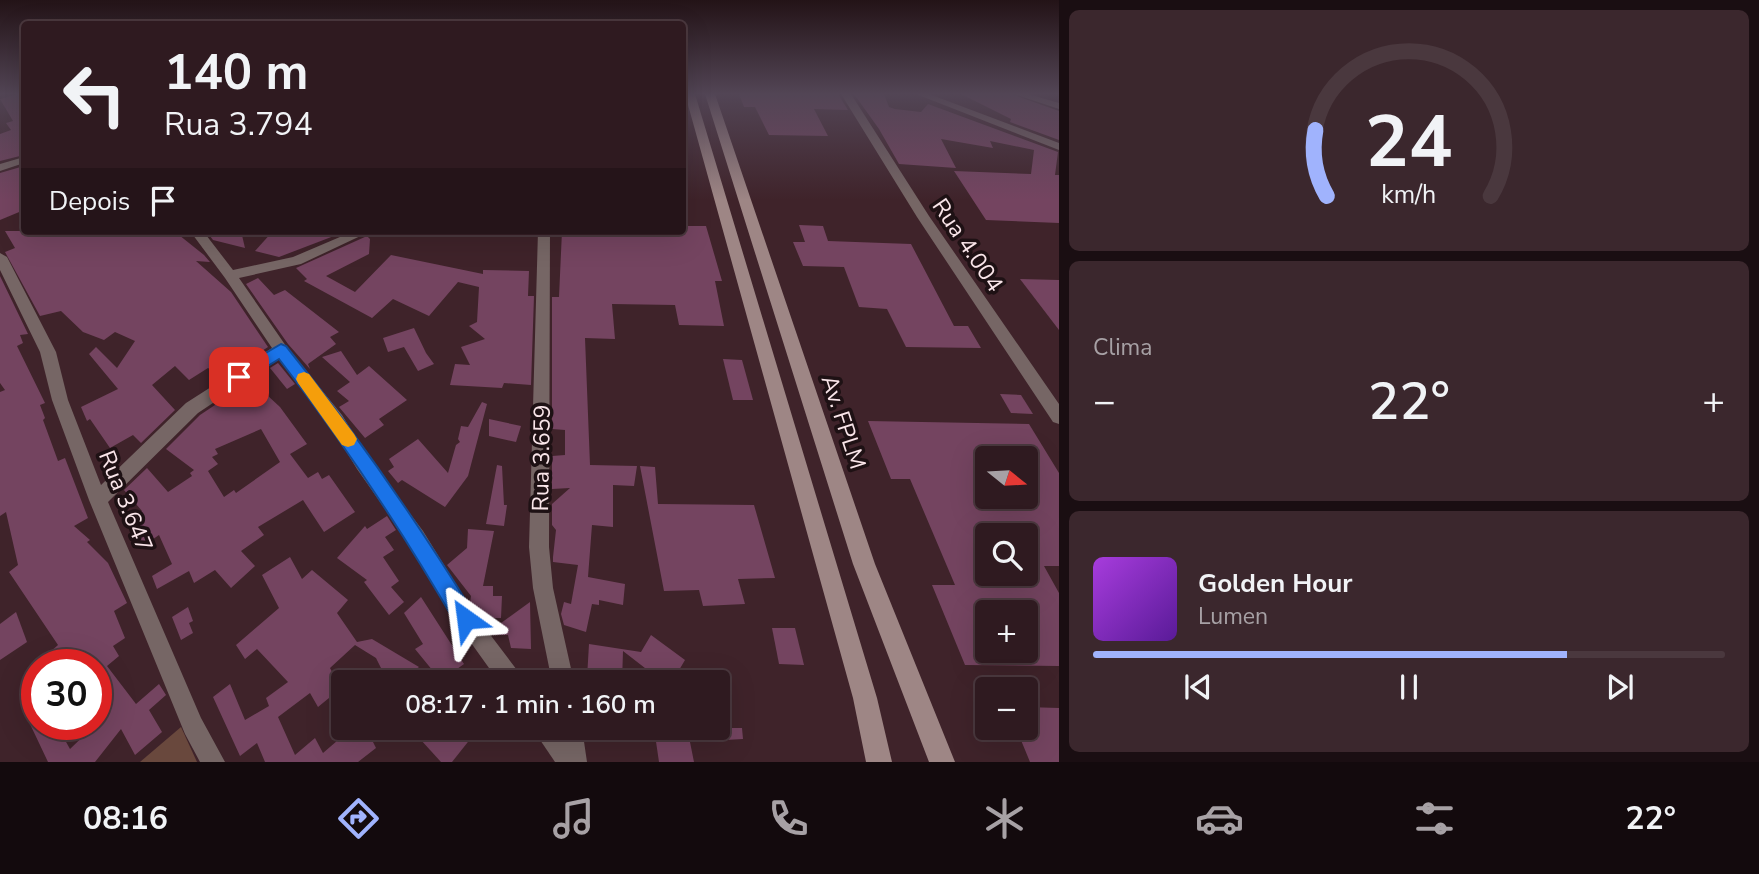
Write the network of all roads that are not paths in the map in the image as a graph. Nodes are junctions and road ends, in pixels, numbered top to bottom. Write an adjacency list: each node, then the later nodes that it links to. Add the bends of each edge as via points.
1 (700, 130): 14 (main road)
2 (722, 130): 15 (main road, Av. FPLM)
3 (868, 130): 16 (street, Rua 4.004)
4 (1015, 130): 5 (street)
5 (1059, 147)
6 (21, 161): 7 (street)
7 (0, 168)
8 (199, 235): 12 (street)
9 (356, 235): 12 (street, via 296,261)
10 (544, 235): 19 (street, Rua 3.659, via 539,547)
11 (0, 257): 17 (street, Rua 3.647, via 48,352 60,400)
12 (230, 275): 13 (street)
13 (281, 350): 17 (street, via 192,408); 18 (street, via 336,420)
14 (774, 379): 15 (main road); 25 (main road, via 865,698)
15 (804, 380): 26 (main road, Av. FPLM, via 864,564)
16 (1059, 417)
17 (98, 500): 22 (street, Rua 3.647, via 193,726)
18 (503, 670)
19 (560, 670)
20 (553, 740): 23 (street)
21 (572, 740): 24 (street)
22 (213, 762)
23 (569, 762)
24 (575, 762)
25 (878, 762)
26 (942, 762)

